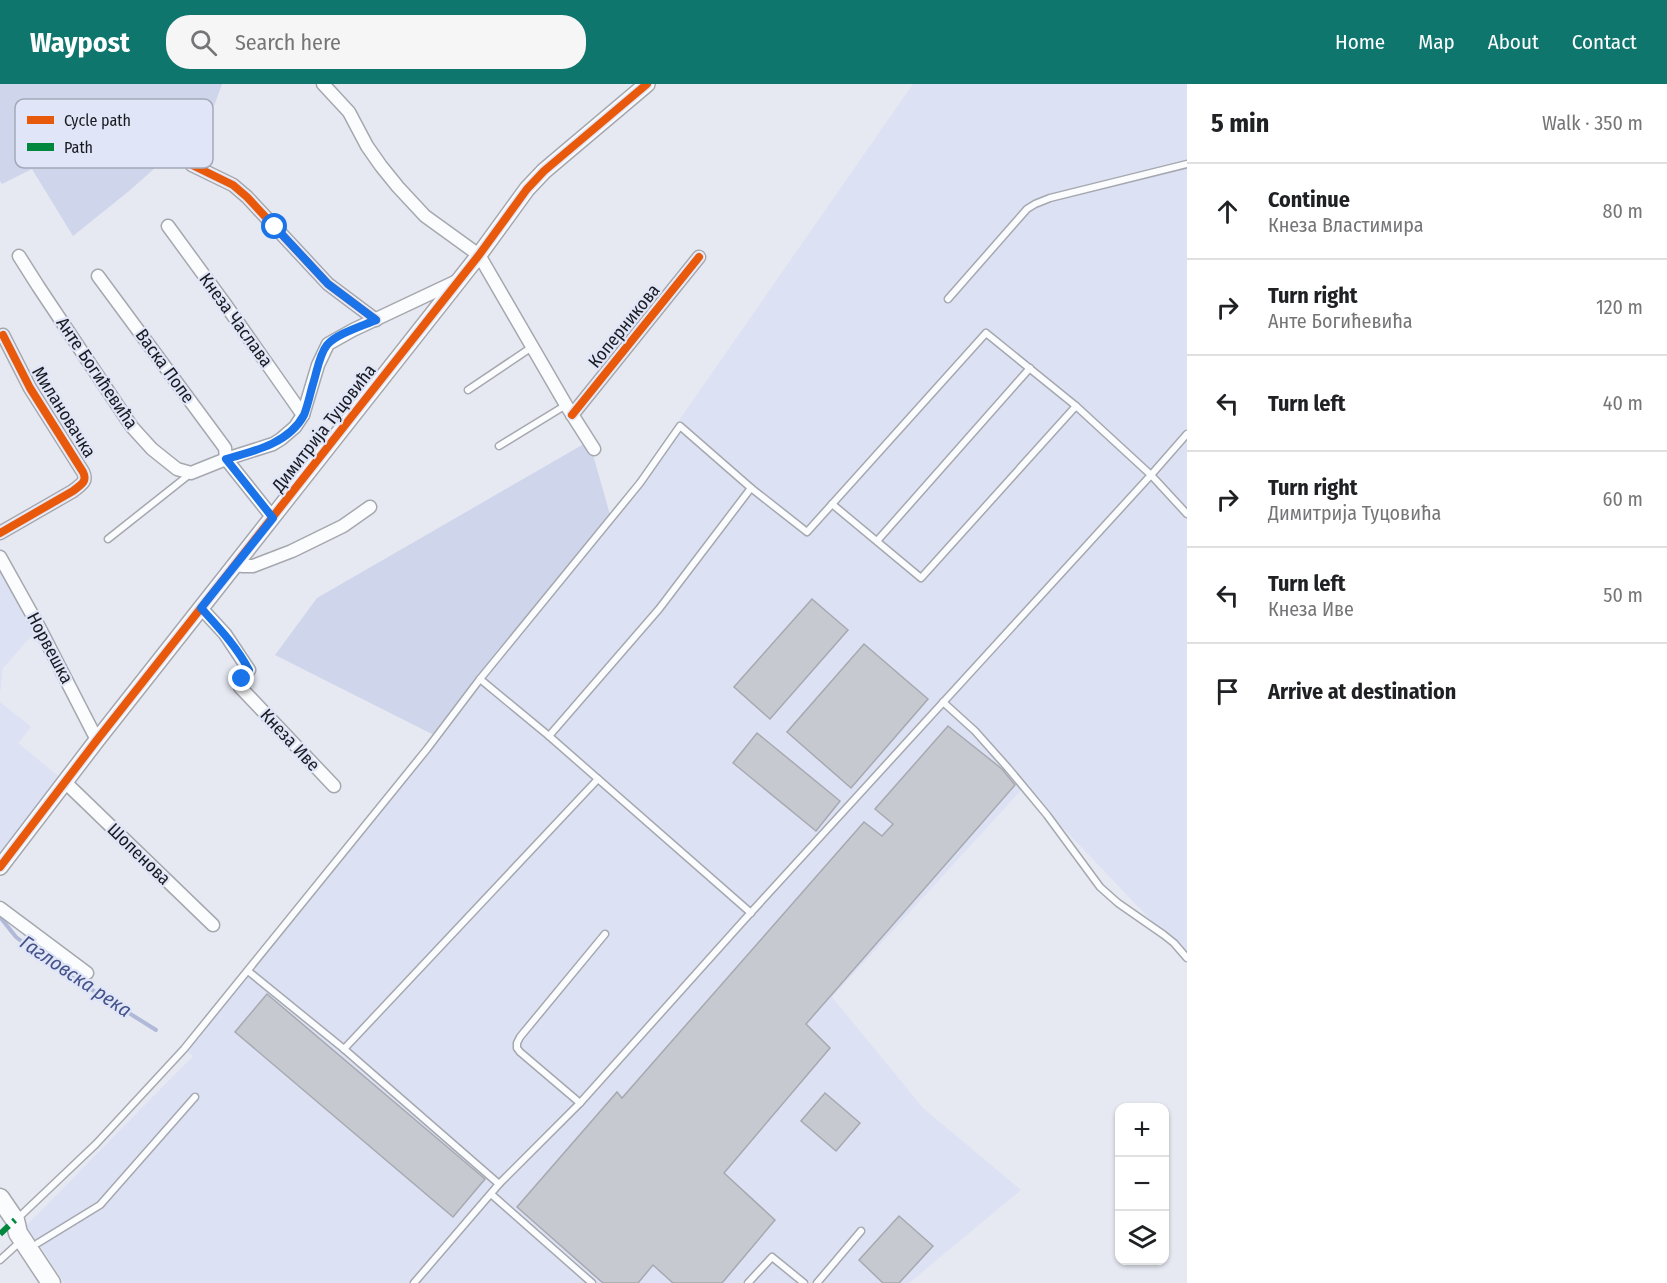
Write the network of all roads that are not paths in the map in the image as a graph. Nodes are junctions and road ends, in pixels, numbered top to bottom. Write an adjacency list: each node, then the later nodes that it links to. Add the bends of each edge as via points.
1 (323, 84): 7 (street, via 350,112 368,146 398,187 425,216)
2 (647, 84): 7 (street, Димитрија Туцовића, via 544,171)
3 (1187, 164): 11 (lane, via 1035,204)
4 (198, 168): 12 (street, via 248,197 328,284)
5 (168, 226): 19 (street, Кнеза Часлава)
6 (20, 255): 24 (street, Анте Богићевића, via 132,427 177,469)
7 (479, 255): 10 (street, Димитрија Туцовића); 14 (street)
8 (699, 257): 18 (street, Коперникова)
9 (98, 276): 23 (street, Васка Попе, via 225,448)
10 (458, 281): 12 (street); 30 (street, Димитрија Туцовића)
11 (948, 299)
12 (376, 320): 19 (street, via 328,344)
13 (3, 335): 31 (street, Милановачка, via 85,479 73,491)
14 (532, 347): 16 (lane); 18 (street)
15 (1030, 368): 17 (lane); 27 (lane, via 986,333); 33 (lane)
16 (468, 390)
17 (1076, 406): 25 (lane); 33 (lane, via 921,578)
18 (569, 410): 21 (lane, Коперникова); 22 (street)
19 (303, 415): 23 (street, via 295,427 273,444)
20 (1187, 434): 25 (lane)
21 (499, 446)
22 (594, 449)
23 (226, 459): 24 (street); 30 (street, Васка Попе)
24 (191, 473): 32 (lane)
25 (1151, 476): 29 (lane); 38 (lane)
26 (751, 488): 27 (lane, via 807,532); 37 (lane, via 680,426 640,483); 39 (lane, via 659,609)
27 (832, 504): 33 (lane)
28 (370, 507): 35 (street, via 343,526 292,551 253,566)
29 (1186, 513)
30 (273, 518): 35 (street, Димитрија Туцовића)
31 (0, 533)
32 (108, 539)
33 (877, 541)
34 (0, 557): 40 (street, Норвешка)
35 (235, 565): 36 (street, Димитрија Туцовића)
36 (201, 608): 40 (street, Димитрија Туцовића); 43 (street, Кнеза Иве, via 225,634 249,670 240,687)
37 (480, 679): 39 (lane); 50 (lane)
38 (943, 702): 46 (lane); 49 (lane, via 975,730 1008,768 1100,887 1174,943)
39 (549, 736): 41 (lane)
40 (97, 740): 42 (street, Димитрија Туцовића)
41 (598, 779): 46 (lane); 52 (lane)
42 (65, 782): 44 (street, Димитрија Туцовића); 47 (street, Шопенова)
43 (334, 786)
44 (0, 867)
45 (0, 908): 51 (street)
46 (751, 913): 54 (lane)
47 (213, 925)
48 (605, 934): 54 (lane, via 517,1043 520,1052)
49 (1187, 958)
50 (248, 970): 52 (lane); 58 (lane, via 184,1049 104,1136)
51 (87, 973)
52 (345, 1049): 55 (lane)
53 (195, 1097): 60 (lane, via 100,1204)
54 (580, 1103): 55 (lane)
55 (499, 1184): 56 (lane)
56 (491, 1194): 64 (lane); 65 (lane)
57 (0, 1198): 58 (main road)
58 (15, 1220): 60 (main road, via 18,1233)
59 (861, 1231): 68 (lane)
60 (30, 1244): 61 (lane); 62 (main road); 63 (main road)
61 (0, 1260)
62 (51, 1283)
63 (64, 1283)
64 (414, 1283)
65 (592, 1283)
66 (748, 1283): 67 (lane, via 772,1257)
67 (804, 1283)
68 (817, 1283)

